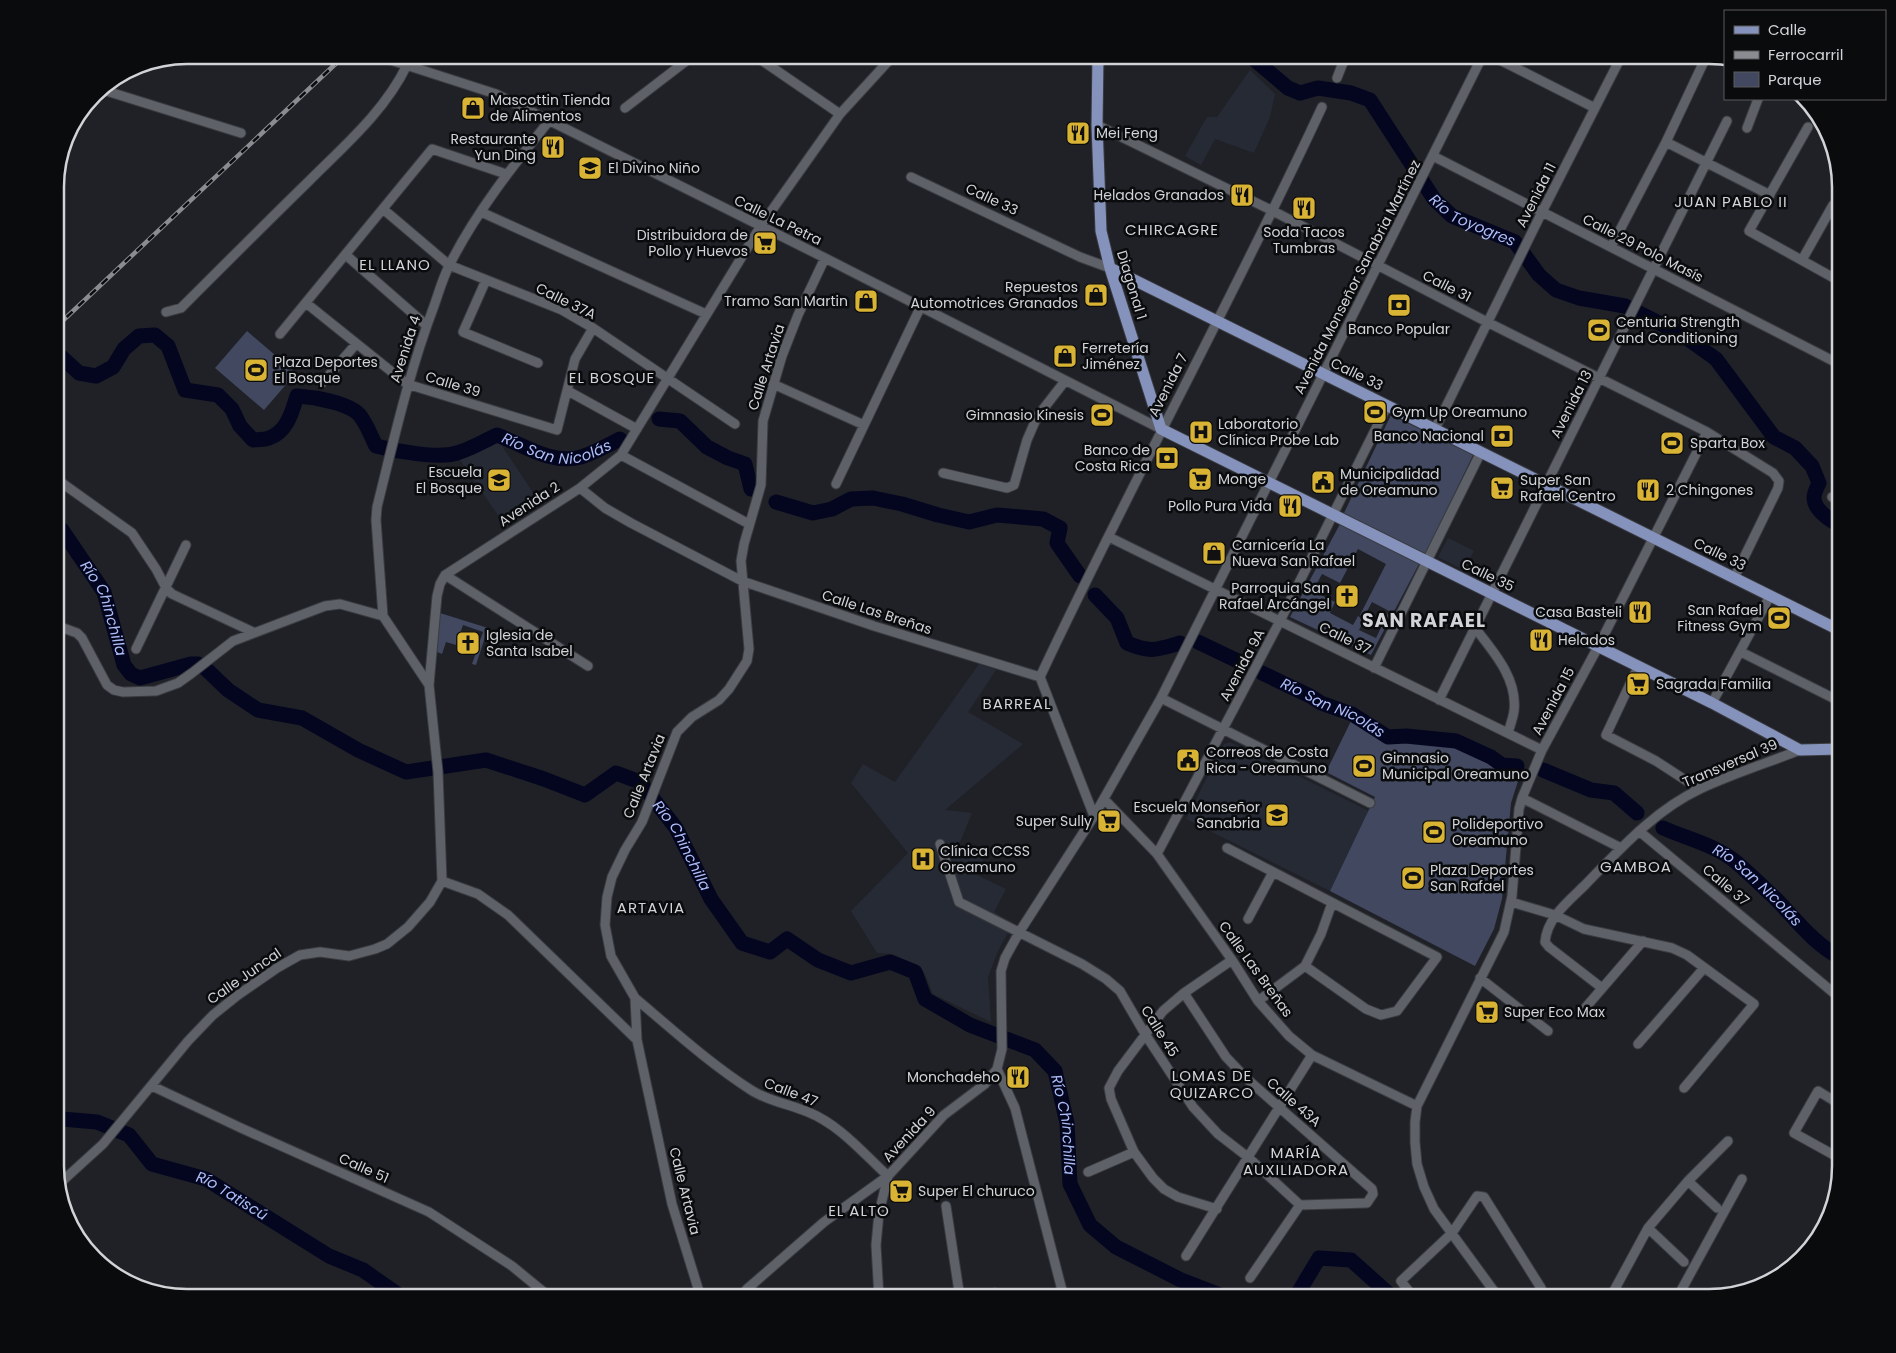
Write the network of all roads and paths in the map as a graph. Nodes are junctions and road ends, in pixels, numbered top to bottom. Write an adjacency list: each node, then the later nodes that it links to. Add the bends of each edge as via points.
1 (401, 64): 11 (street, Calle La Petra)
2 (682, 64): 16 (street)
3 (767, 64): 18 (street)
4 (883, 64): 18 (street, Avenida 2)
5 (1098, 64): 21 (main road, Diagonal 1)
6 (1342, 64): 12 (street)
7 (1479, 64): 26 (street, Avenida Monseñor Sanabria Martínez)
8 (1508, 64): 17 (street)
9 (1618, 64): 17 (street, Avenida 11)
10 (1703, 64): 25 (street)
11 (407, 66): 19 (street, Calle La Petra, via 496,94); 49 (street, via 381,106 335,155 181,308)
12 (1337, 78)
13 (109, 92): 24 (street)
14 (1758, 100): 23 (street)
15 (1322, 107): 33 (street, Avenida 7)
16 (625, 108)
17 (1596, 108): 35 (street, Avenida 11)
18 (840, 114): 36 (street, Avenida 2)
19 (549, 121): 28 (street, Avenida 4); 36 (street, Calle La Petra)
20 (1727, 121): 27 (street, Avenida 13)
21 (1097, 125): 33 (street, Calle 31); 43 (main road, Diagonal 1, via 1101,231)
22 (1808, 127): 30 (street)
23 (1747, 128)
24 (241, 133)
25 (1666, 142): 27 (street); 37 (street)
26 (1433, 156): 35 (street, Calle 29 Polo Masís); 42 (street, Avenida Monseñor Sanabria Martínez)
27 (1707, 164): 30 (street); 44 (street, Avenida 13)
28 (506, 174): 32 (street, via 432,149); 34 (street, Avenida 4)
29 (911, 177): 43 (street, Calle 33, via 1080,258)
30 (1770, 195): 40 (street, via 1750,231)
31 (1832, 207): 40 (street)
32 (383, 209): 38 (street); 41 (street, Calle 37A)
33 (1272, 210): 42 (street, Calle 31); 51 (street, Avenida 7)
34 (481, 212): 41 (street, Avenida 4); 50 (street)
35 (1542, 212): 37 (street, Calle 29 Polo Masís); 52 (street, Avenida 11)
36 (760, 227): 39 (street, Calle La Petra); 50 (street, Avenida 2)
37 (1611, 247): 44 (street, Calle 29 Polo Masís)
38 (346, 254): 47 (street); 53 (street)
39 (825, 258): 48 (street, Calle La Petra); 65 (street, Calle Artavia, via 798,315)
40 (1802, 260): 45 (street)
41 (449, 264): 46 (street, Calle 37A); 53 (street, Avenida 4)
42 (1377, 266): 52 (street, Calle 31); 59 (street, Avenida Monseñor Sanabria Martínez)
43 (1110, 268): 51 (main road, Calle 33); 71 (main road, Diagonal 1)
44 (1655, 269): 57 (street, Calle 29 Polo Masís); 60 (street, Avenida 13)
45 (1832, 277)
46 (486, 280): 54 (street, Calle 37A, via 562,310); 58 (street, via 463,332)
47 (306, 303): 55 (street); 56 (street, Calle 39)
48 (920, 308): 62 (street, Calle La Petra); 69 (street)
49 (166, 312)
50 (706, 314): 61 (street, Avenida 2)
51 (1217, 321): 59 (main road, Calle 33); 71 (street, Avenida 7)
52 (1489, 323): 60 (street, Calle 31); 72 (street, Avenida 11)
53 (426, 325): 64 (street, Avenida 4)
54 (593, 328): 61 (street, Calle 37A); 66 (street, via 575,359)
55 (280, 334)
56 (356, 344): 63 (street); 64 (street, Calle 39)
57 (1832, 360)
58 (538, 363)
59 (1323, 374): 67 (main road, Calle 33); 77 (street, Avenida Monseñor Sanabria Martínez)
60 (1600, 377): 73 (street, Calle 31); 80 (street, Avenida 13)
61 (668, 378): 68 (street, Calle 37A); 70 (street, Avenida 2)
62 (1065, 381): 71 (street, Calle La Petra); 76 (street, via 1036,417 1014,485 1007,488)
63 (322, 383)
64 (407, 384): 66 (street, Calle 39, via 557,430); 95 (street, Avenida 4, via 376,520)
65 (773, 384): 69 (street); 83 (street, Calle Artavia, via 763,421 761,485)
66 (568, 391): 70 (street)
67 (1387, 406): 72 (main road, Calle 33); 82 (street, Avenida 9A)
68 (735, 424)
69 (864, 425): 79 (street)
70 (637, 429): 75 (street, Avenida 2)
71 (1161, 429): 77 (main road, Calle 35); 84 (street, Avenida 7)
72 (1435, 429): 74 (main road, Calle 33)
73 (1707, 432): 85 (street, Avenida 15); 89 (street, Calle 31, via 1774,473 1779,481)
74 (1481, 452): 80 (main road, Calle 33); 87 (street)
75 (621, 455): 81 (street, Avenida 2); 83 (street)
76 (943, 474)
77 (1268, 483): 82 (main road, Calle 35); 92 (street, Avenida Monseñor Sanabria Martínez)
78 (64, 484): 91 (street, via 132,533)
79 (836, 484)
80 (1546, 485): 85 (main road, Calle 33); 93 (street, Avenida 13)
81 (580, 488): 88 (street, Avenida 2); 90 (street, Calle Las Breñas, via 631,523)
82 (1333, 516): 87 (main road, Calle 35); 96 (street, Avenida 9A)
83 (749, 524): 90 (street, Calle Artavia, via 741,561)
84 (1109, 537): 92 (street, Calle 37); 107 (street, Avenida 7)
85 (1653, 538): 89 (main road, Calle 33); 101 (street, Avenida 15)
86 (186, 545): 91 (street)
87 (1427, 562): 93 (main road, Calle 35); 106 (street)
88 (445, 574): 104 (street); 108 (street, via 437,596)
89 (1734, 578): 94 (main road, Calle 33)
90 (742, 581): 107 (street, Calle Las Breñas); 143 (street, Calle Artavia, via 749,649 747,661 719,700 692,717 677,732 642,822 620,860 607,898 605,925 611,956)
91 (166, 588): 100 (street); 102 (street)
92 (1214, 589): 96 (street, Calle 37); 109 (street, Avenida Monseñor Sanabria Martínez)
93 (1492, 593): 99 (street, Avenida 13); 101 (main road, Calle 35)
94 (1770, 596): 97 (main road, Calle 33); 103 (street)
95 (383, 616): 100 (street, via 340,604); 108 (street)
96 (1280, 621): 106 (street, Calle 37); 113 (street, Avenida 9A)
97 (1832, 627)
98 (64, 628): 100 (street, via 82,638 108,685 123,692 156,691 178,683 233,641)
99 (1475, 628): 111 (street, Avenida 13); 114 (street, via 1505,670 1512,688 1514,710)
100 (253, 632)
101 (1598, 647): 105 (main road, Calle 35); 116 (street, Avenida 15)
102 (136, 650)
103 (1741, 652): 110 (street); 112 (street)
104 (588, 666)
105 (1638, 667): 112 (main road, Calle 35); 118 (street, via 1606,735 1656,761)
106 (1374, 668): 111 (street, Calle 37)
107 (1040, 677): 122 (street)
108 (429, 685): 129 (street, via 438,772)
109 (1161, 698): 113 (street); 119 (street, Avenida Monseñor Sanabria Martínez)
110 (1832, 698)
111 (1439, 700): 114 (street, Calle 37)
112 (1712, 703): 117 (main road, Calle 35)
113 (1224, 729): 121 (street); 127 (street, Avenida 9A)
114 (1508, 733): 116 (street, Calle 37)
115 (1832, 749): 117 (main road, Transversal 39)
116 (1542, 750): 120 (street, Avenida 15)
117 (1800, 750): 118 (street, Transversal 39)
118 (1699, 789): 123 (street, Transversal 39, via 1659,814)
119 (1104, 798): 122 (street, Avenida Monseñor Sanabria Martínez); 127 (street, Calle Las Breñas)
120 (1522, 798): 126 (street); 130 (street, Avenida 15)
121 (1370, 803)
122 (1094, 816): 134 (street, Avenida Monseñor Sanabria Martínez)
123 (1640, 831): 126 (street, Transversal 39); 141 (street, Calle 37)
124 (940, 844): 134 (street, Calle 45, via 959,902)
125 (1227, 848): 128 (street)
126 (1621, 848): 132 (street, Transversal 39)
127 (1157, 854): 136 (street, Calle Las Breñas)
128 (1273, 872): 131 (street); 133 (street)
129 (442, 881): 148 (street, via 478,894 508,915); 152 (street, Calle Juncal, via 430,902 408,927 387,944 349,956 320,952 300,955 238,994 206,1021)
130 (1511, 902): 132 (street); 139 (street, Avenida 15, via 1504,932)
131 (1332, 903): 137 (street); 137 (street, via 1438,957 1397,1011 1381,1015)
132 (1555, 916): 135 (street, via 1584,929); 140 (street, via 1545,942)
133 (1248, 919)
134 (1020, 931): 147 (street, Calle 45, via 1106,979 1120,991); 151 (street, Avenida Monseñor Sanabria Martínez, via 1001,971 1002,1049)
135 (1642, 941): 138 (street, via 1672,948); 140 (street)
136 (1232, 960): 142 (street); 144 (street, Calle Las Breñas)
137 (1305, 966): 144 (street)
138 (1704, 968): 149 (street); 153 (street, via 1754,1004)
139 (1480, 978): 146 (street); 155 (street, Avenida 15)
140 (1602, 988): 145 (street)
141 (1832, 991)
142 (1184, 994): 147 (street, via 1163,1011); 156 (street, Calle 43A, via 1226,1056)
143 (634, 998): 148 (street, Calle Artavia); 162 (street, Calle 47, via 711,1062 751,1090 826,1121)
144 (1258, 1001): 150 (street, Calle Las Breñas, via 1289,1036)
145 (1586, 1007)
146 (1548, 1031)
147 (1145, 1034): 158 (street, via 1109,1088); 160 (street, Calle 45, via 1193,1107 1218,1134)
148 (637, 1040): 176 (street, Calle Artavia, via 672,1204)
149 (1638, 1044)
150 (1312, 1055): 155 (street, Calle Las Breñas); 156 (street)
151 (997, 1069): 162 (street, Avenida 9, via 985,1084 944,1115); 180 (street, via 1015,1108)
152 (152, 1086): 163 (street, Calle Juncal, via 113,1134); 175 (street, Calle 51, via 429,1212 512,1266)
153 (1684, 1088)
154 (1832, 1099): 159 (street, via 1818,1091 1794,1133)
155 (1417, 1106): 171 (street, via 1417,1164 1434,1209)
156 (1281, 1108): 160 (street); 166 (street, Calle 43A, via 1372,1189 1373,1194 1367,1203)
157 (1728, 1141): 165 (street)
158 (1134, 1152): 161 (street); 169 (street, via 1164,1189 1178,1197)
159 (1832, 1154)
160 (1249, 1158): 166 (street, Calle 45); 169 (street)
161 (1088, 1172)
162 (888, 1176): 177 (street, via 824,1222); 178 (street, Avenida 9, via 879,1213 876,1245)
163 (64, 1179)
164 (1742, 1179): 185 (street)
165 (1688, 1181): 168 (street); 170 (street)
166 (1300, 1205): 174 (street)
167 (946, 1206): 179 (street)
168 (1716, 1208)
169 (1217, 1209): 172 (street)
170 (1648, 1228): 173 (street); 184 (street)
171 (1452, 1233): 181 (street, via 1401,1280); 182 (street); 183 (street, via 1477,1196 1484,1197)
172 (1186, 1256)
173 (1684, 1262)
174 (1250, 1278)
175 (540, 1289)
176 (698, 1289)
177 (747, 1289)
178 (878, 1289)
179 (959, 1289)
180 (1062, 1289)
181 (1408, 1289)
182 (1492, 1289)
183 (1541, 1289)
184 (1618, 1289)
185 (1682, 1289)

